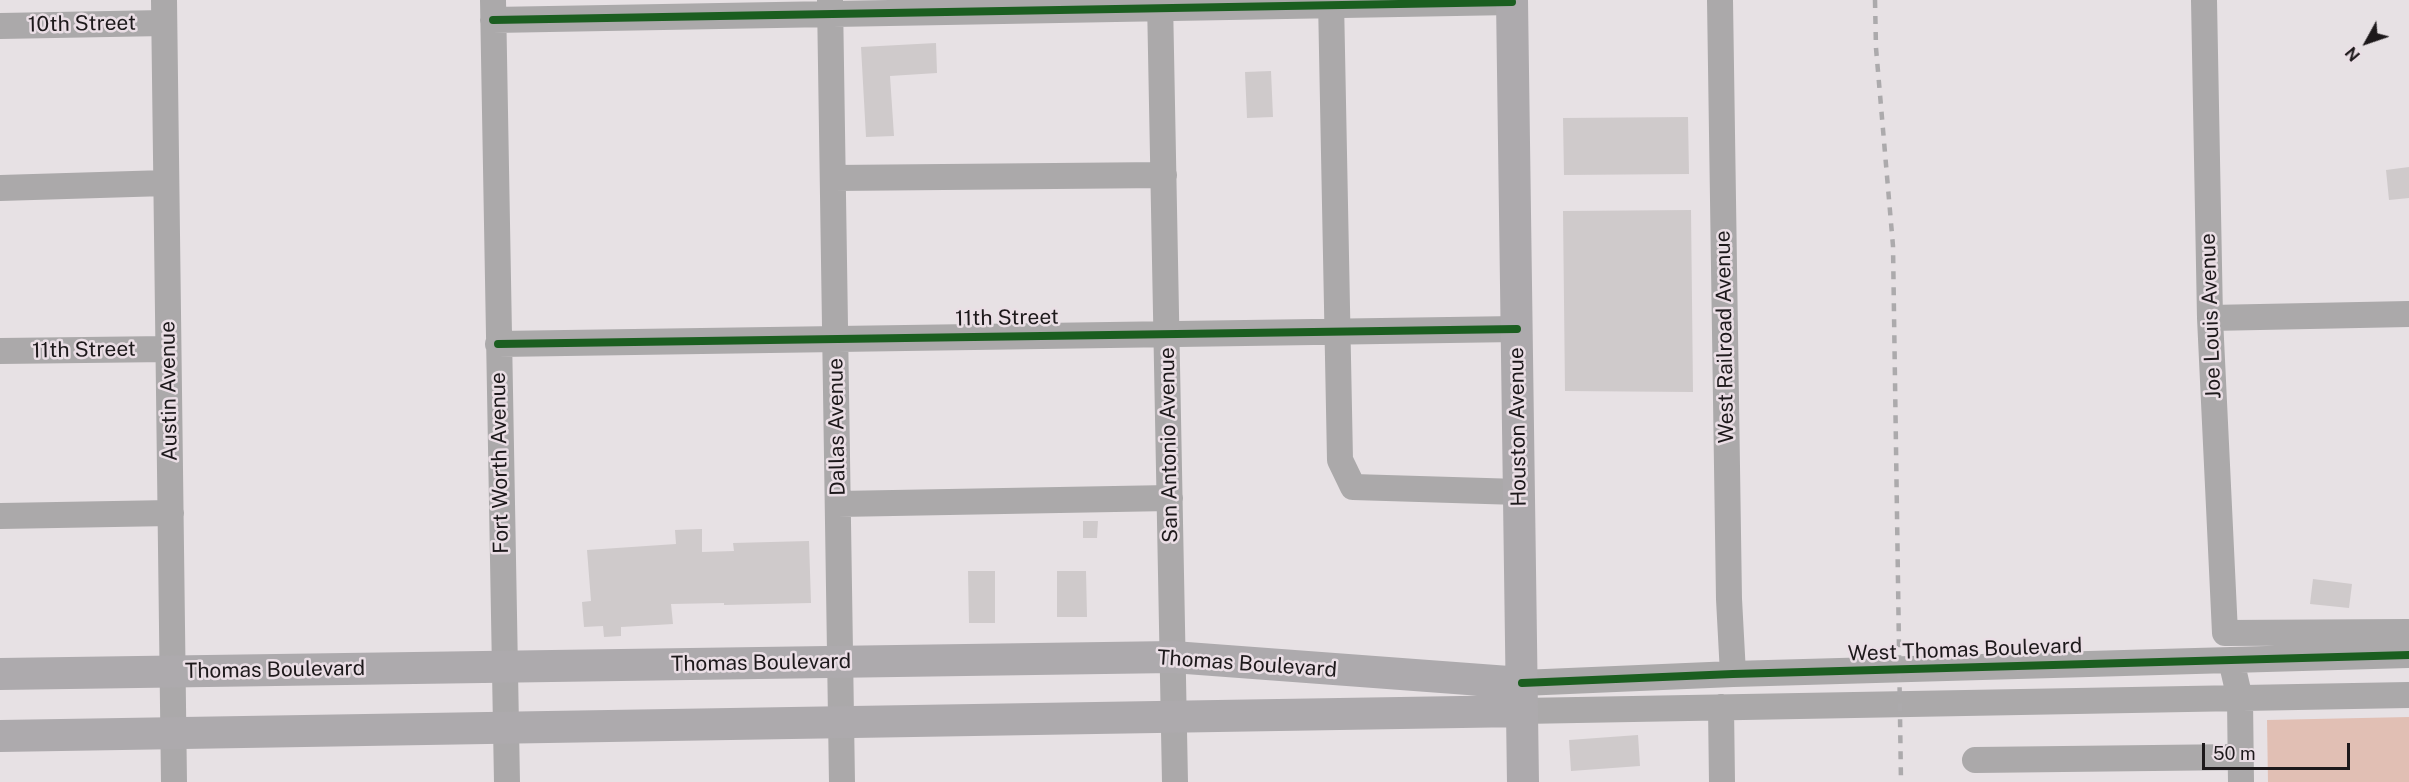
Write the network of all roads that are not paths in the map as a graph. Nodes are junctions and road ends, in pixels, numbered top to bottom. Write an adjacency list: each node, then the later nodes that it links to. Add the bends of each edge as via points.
1 (1720, 0): 36 (street, West Railroad Avenue)
2 (2204, 0): 15 (street, Joe Louis Avenue)
3 (1512, 1): 4 (street); 16 (main road, Houston Avenue)
4 (1331, 3): 5 (street); 17 (street)
5 (1161, 4): 6 (street); 10 (street, San Antonio Avenue)
6 (830, 7): 7 (street); 11 (street, Dallas Avenue)
7 (493, 10): 20 (street, Fort Worth Avenue)
8 (164, 11): 9 (street, 10th Street); 12 (street, Austin Avenue)
9 (0, 26)
10 (1164, 175): 11 (street); 18 (street, San Antonio Avenue)
11 (834, 178): 19 (street, Dallas Avenue)
12 (166, 183): 13 (street); 21 (street, Austin Avenue)
13 (0, 188)
14 (2409, 314): 15 (street)
15 (2210, 318): 28 (street, Joe Louis Avenue, via 2225,633)
16 (1516, 329): 17 (street, 11th Street); 23 (main road, Houston Avenue)
17 (1337, 331): 18 (street, 11th Street); 23 (street, via 1340,460 1353,487)
18 (1167, 334): 19 (street, 11th Street); 24 (street, San Antonio Avenue)
19 (836, 339): 20 (street, 11th Street); 25 (street, Dallas Avenue)
20 (498, 344): 33 (street, Fort Worth Avenue)
21 (168, 349): 22 (street, 11th Street); 26 (street, Austin Avenue)
22 (0, 351)
23 (1519, 492): 38 (main road, Houston Avenue)
24 (1170, 498): 25 (street); 30 (street, San Antonio Avenue)
25 (838, 504): 32 (street, Dallas Avenue)
26 (171, 513): 27 (street); 34 (street, Austin Avenue)
27 (0, 516)
28 (2409, 632)
29 (2409, 656): 31 (street, West Thomas Boulevard)
30 (1173, 657): 32 (main road, Thomas Boulevard); 38 (main road, Thomas Boulevard); 41 (street, San Antonio Avenue)
31 (2231, 660): 36 (street, West Thomas Boulevard); 39 (street)
32 (840, 662): 33 (main road, Thomas Boulevard); 42 (street, Dallas Avenue)
33 (504, 667): 34 (main road, Thomas Boulevard); 43 (street, Fort Worth Avenue)
34 (173, 672): 35 (main road, Thomas Boulevard); 44 (street, Austin Avenue)
35 (0, 674)
36 (1732, 674): 38 (street, West Thomas Boulevard)
37 (2409, 695): 39 (street)
38 (1522, 697): 40 (street); 41 (main road, Thomas Boulevard); 52 (main road, Houston Avenue)
39 (2240, 699): 40 (street); 47 (street)
40 (1721, 707): 53 (street)
41 (1174, 716): 42 (main road, Thomas Boulevard); 51 (street, San Antonio Avenue)
42 (841, 722): 43 (main road, Thomas Boulevard); 50 (street, Dallas Avenue)
43 (506, 728): 44 (main road, Thomas Boulevard); 49 (street, Fort Worth Avenue)
44 (173, 733): 45 (main road, Thomas Boulevard); 48 (street, Austin Avenue)
45 (0, 736)
46 (1975, 760): 47 (street)
47 (2241, 770)
48 (174, 782)
49 (507, 782)
50 (842, 782)
51 (1175, 782)
52 (1523, 782)
53 (1722, 782)

